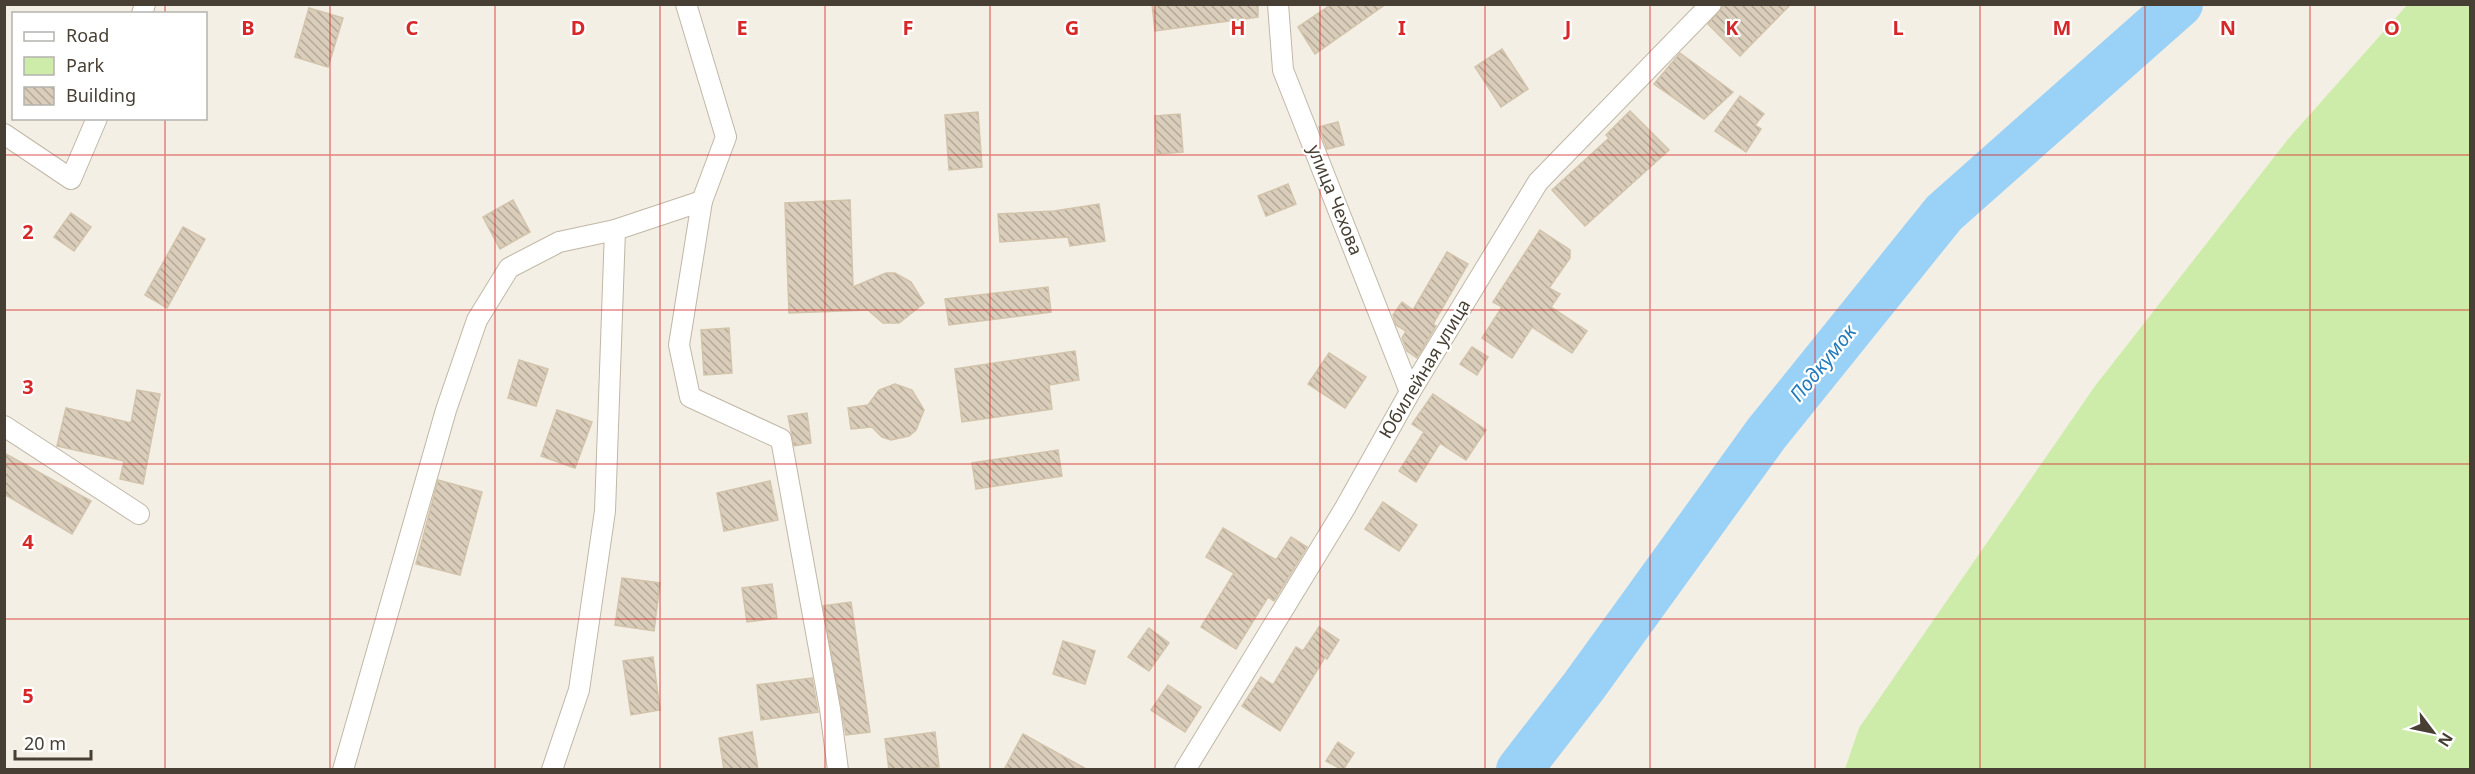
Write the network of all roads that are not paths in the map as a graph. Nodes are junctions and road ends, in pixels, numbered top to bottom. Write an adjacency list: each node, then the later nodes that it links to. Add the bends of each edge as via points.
1 (686, 4): 6 (street, via 726,137)
2 (1278, 4): 8 (street, улица Чехова, via 1283,70)
3 (1711, 4): 8 (street, Юбилейная улица, via 1538,182)
4 (96, 120): 5 (street, via 71,180)
5 (4, 134)
6 (702, 201): 7 (street); 13 (street, via 679,345 690,397 781,439)
7 (615, 230): 11 (street, via 559,242 509,268 477,320 446,410); 12 (street, via 605,511 579,690)
8 (1410, 392): 14 (street, Юбилейная улица, via 1346,508)
9 (4, 426): 10 (street)
10 (139, 514)
11 (343, 770)
12 (552, 770)
13 (838, 770)
14 (1185, 770)

